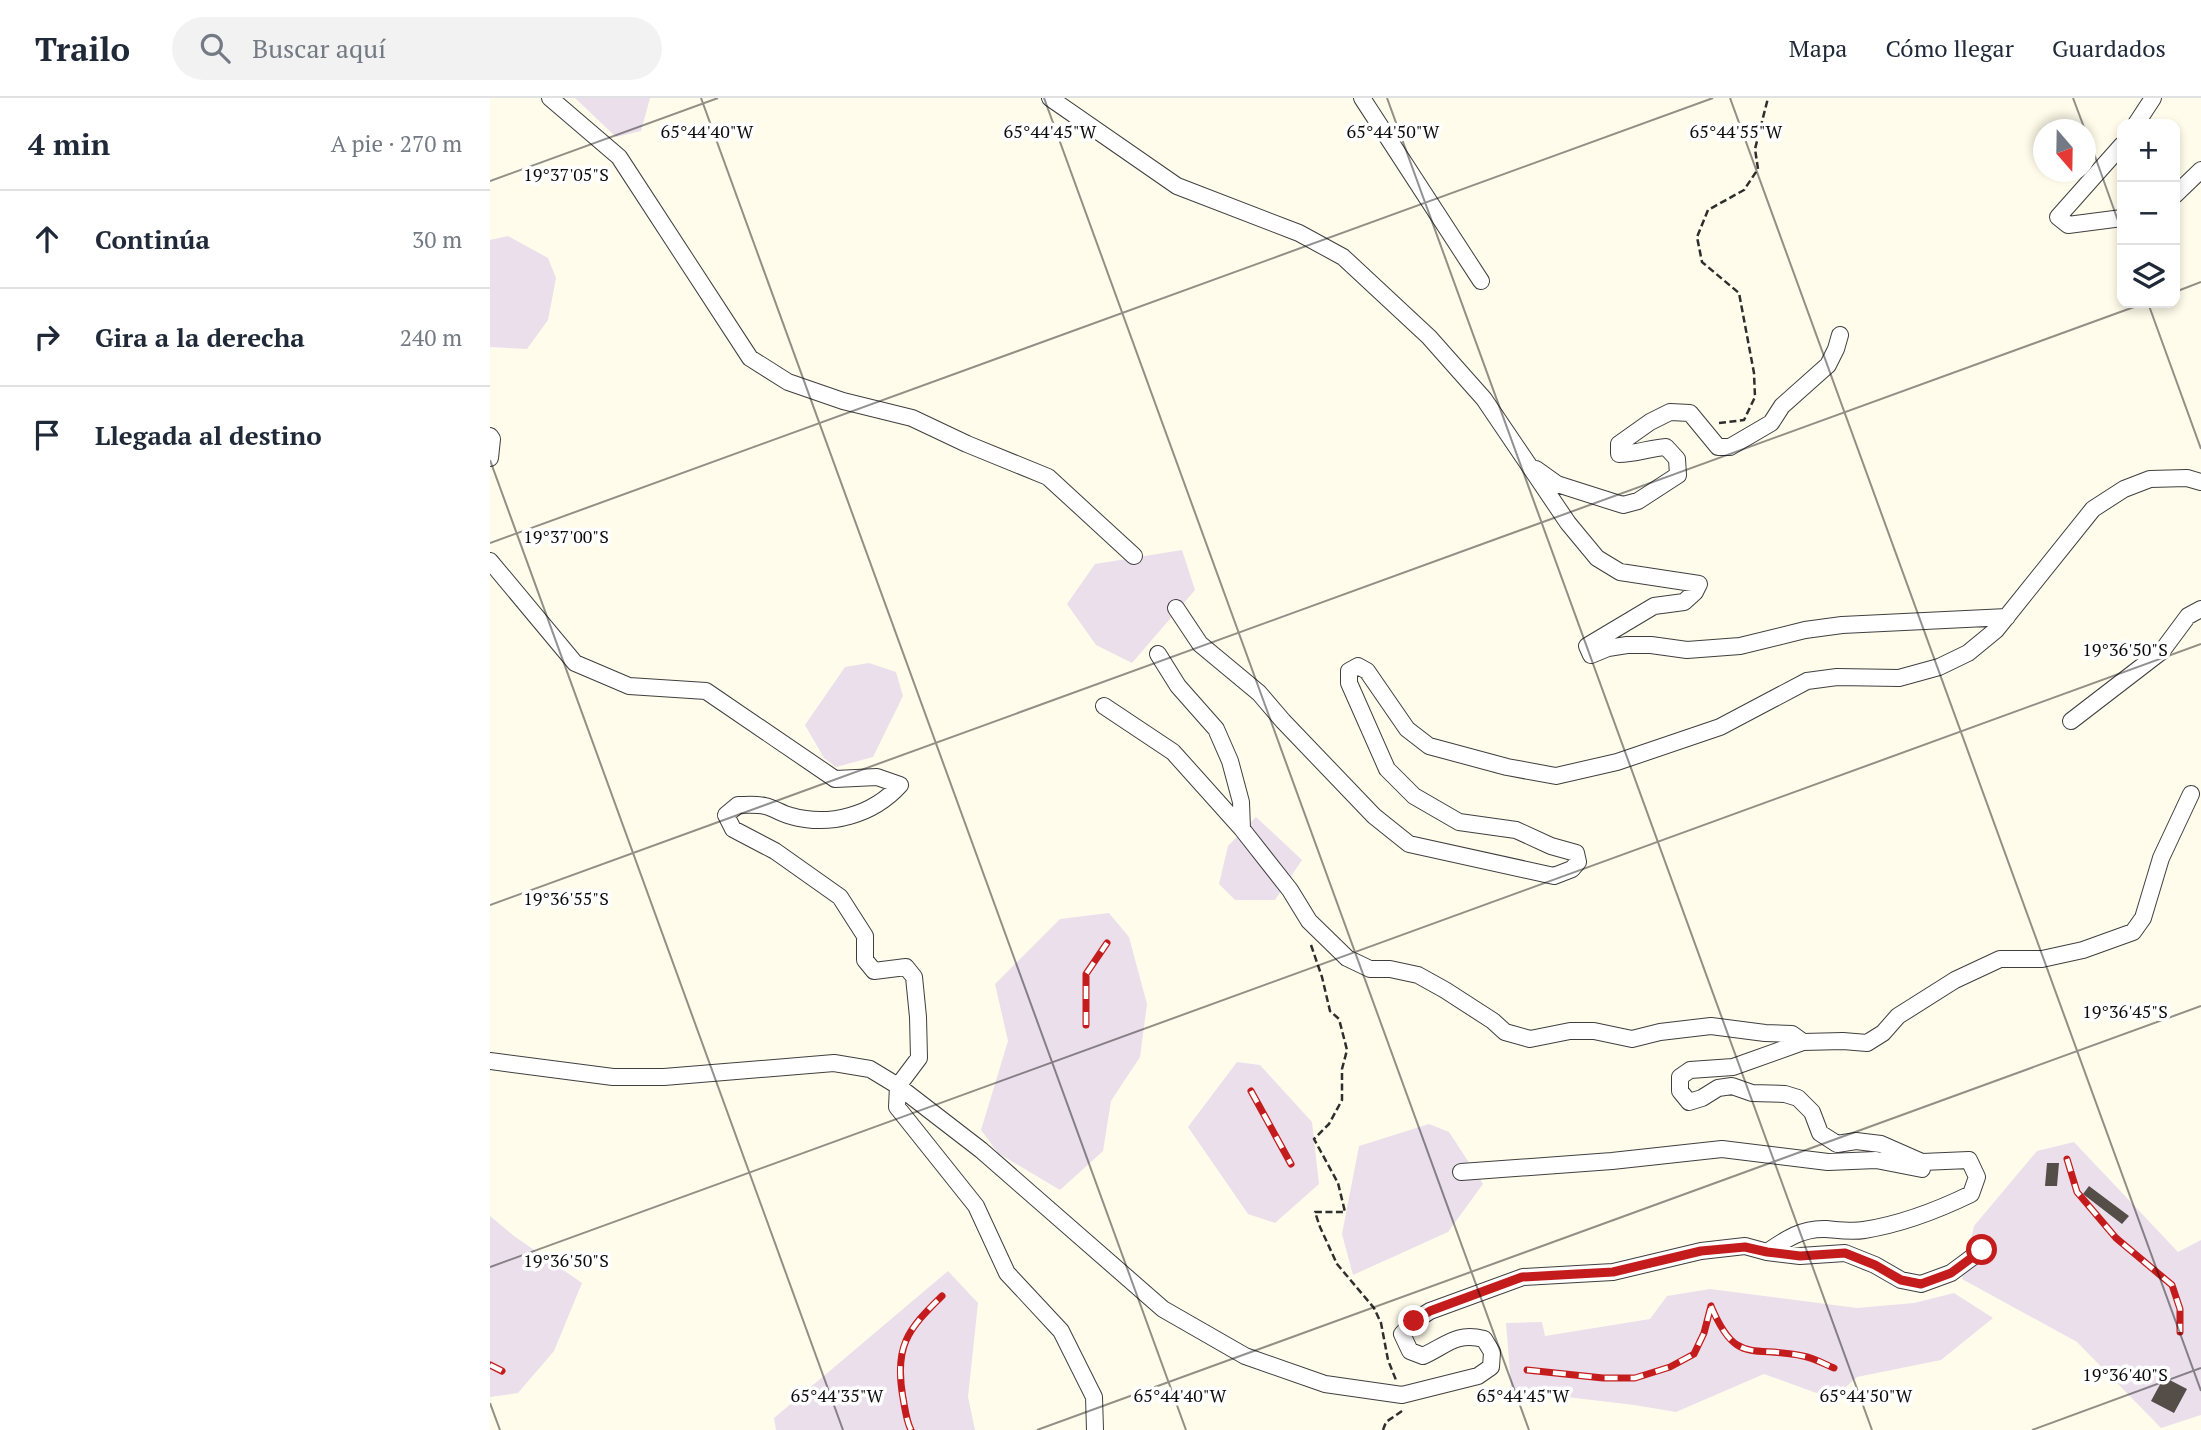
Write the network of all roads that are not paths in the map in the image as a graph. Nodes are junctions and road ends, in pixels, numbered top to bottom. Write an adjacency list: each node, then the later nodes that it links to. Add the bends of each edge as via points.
1 (550, 98): 16 (lane, via 620,157 750,358 788,382 912,418 1048,477)
2 (1050, 98): 14 (lane, via 1177,186 1299,233 1343,257 1438,347 1484,399)
3 (1362, 98): 10 (lane)
4 (2153, 98): 5 (lane)
5 (2139, 119)
6 (2117, 151): 9 (lane, via 2058,217 2068,225)
7 (2201, 170): 8 (lane)
8 (2180, 190)
9 (2117, 219)
10 (1481, 281)
11 (1840, 335): 14 (lane, via 1828,366 1782,406 1771,423 1730,447 1718,447 1689,413 1670,412 1619,444 1619,454 1666,447 1678,459 1678,475 1638,501 1623,505 1557,484)
12 (490, 436): 13 (lane)
13 (490, 458)
14 (1528, 463): 20 (lane, via 1597,558 1620,572 1699,584 1684,602 1654,606 1587,646 1591,655 1627,645 1687,650 1740,646 1842,625)
15 (2201, 482): 20 (lane, via 2150,479 2093,509)
16 (1135, 556)
17 (490, 561): 28 (lane, via 575,663 629,686 706,691 835,779 877,777 900,785 888,799 837,820 808,820 764,805 738,805 726,815 733,829 775,851 840,897 865,936 865,960 874,971 906,967 914,977 919,1058)
18 (1176, 608): 20 (lane, via 1200,644 1259,693 1374,816 1409,844 1554,876 1572,869 1578,862 1576,853 1516,830 1459,822 1414,796 1387,769 1349,682 1349,671 1357,666 1367,671 1407,729 1429,746 1556,776 1616,762 1720,727 1807,681 1899,678 1939,667 1968,653)
19 (2201, 609): 23 (lane, via 2188,617 2162,652)
20 (2007, 617)
21 (1158, 654): 25 (lane, via 1178,686 1216,729 1241,802)
22 (1104, 706): 25 (lane, via 1173,752)
23 (2071, 721)
24 (2191, 794): 26 (lane, via 2161,858 2143,918 2133,932 2042,959 2000,959 1955,980 1898,1016 1867,1043)
25 (1242, 829): 26 (lane, via 1309,921 1347,958 1370,970 1418,975 1505,1032 1530,1039 1594,1031 1632,1039 1711,1026 1792,1034)
26 (1803, 1042): 29 (lane, via 1733,1067 1689,1070 1680,1077 1680,1091 1689,1102 1732,1086 1752,1093 1785,1094 1798,1098 1812,1112 1820,1133 1838,1144 1881,1144 1922,1162)
27 (490, 1060): 28 (lane, via 613,1077 834,1063 870,1069)
28 (898, 1086): 32 (lane, via 981,1150 1163,1309 1245,1356 1325,1384 1402,1395 1478,1376 1491,1367 1492,1352 1484,1339 1460,1336 1423,1356 1410,1351 1402,1334 1430,1311 1522,1277 1613,1272 1701,1251 1745,1247); 33 (lane, via 897,1107 976,1206 1007,1273 1061,1331 1094,1397)
29 (1952, 1161): 30 (lane, via 1928,1170 1876,1160 1828,1162 1722,1149); 32 (lane, via 1969,1160 1977,1177 1972,1194 1942,1209 1859,1231 1796,1233)
30 (1461, 1172)
31 (1982, 1250): 32 (lane, via 1951,1273 1921,1284 1901,1280 1845,1253 1800,1256)
32 (1767, 1252)
33 (1094, 1430)

